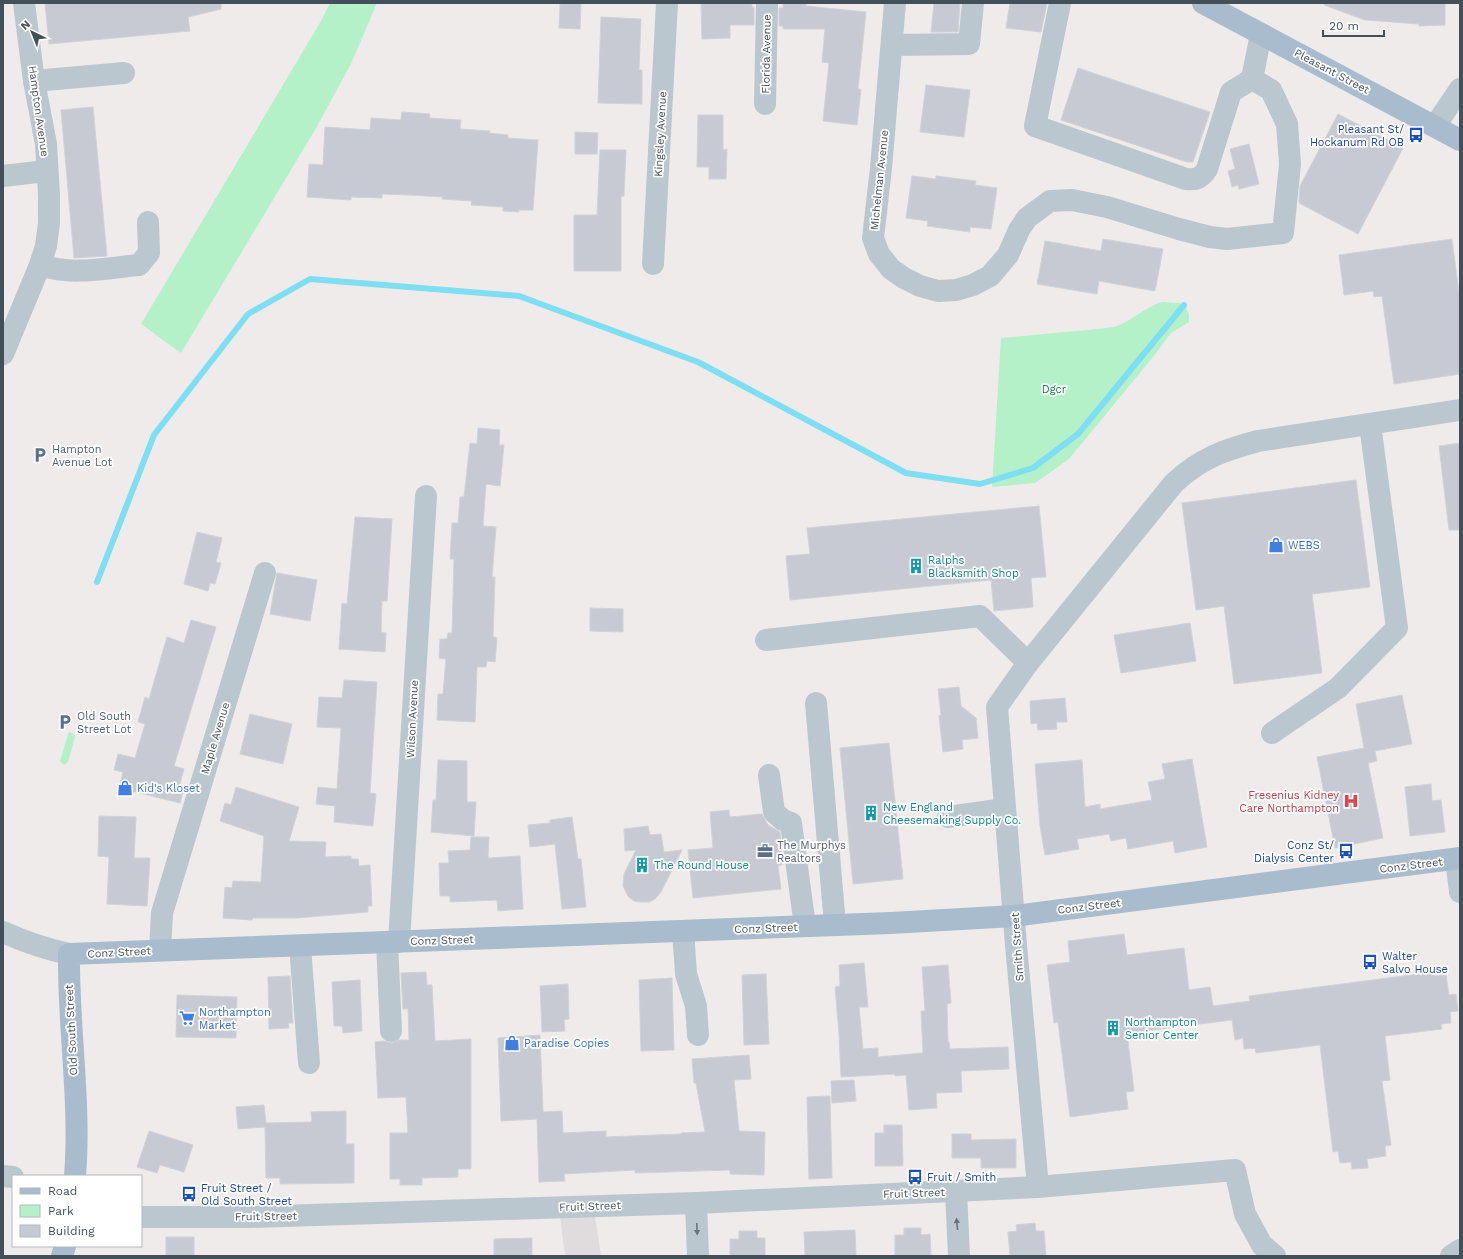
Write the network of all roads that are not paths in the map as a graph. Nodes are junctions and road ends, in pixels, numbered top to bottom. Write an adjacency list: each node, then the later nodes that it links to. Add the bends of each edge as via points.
1 (24, 3): 12 (street, Hampton Avenue)
2 (667, 3): 20 (street, Kingsley Avenue)
3 (767, 3): 14 (street, Florida Avenue)
4 (895, 3): 9 (street, Michelman Avenue)
5 (973, 3): 9 (street, via 969,44)
6 (1060, 3): 11 (street, via 1034,126 1186,179 1196,180 1207,169 1231,92)
7 (1203, 3): 8 (main road, Pleasant Street)
8 (1261, 34): 11 (street); 15 (main road, Pleasant Street)
9 (892, 45): 11 (street, Michelman Avenue, via 873,238 879,254 891,269 920,286 938,291 973,286 990,276 1008,255 1027,218 1050,201 1072,200 1101,206 1210,237 1226,239 1283,233 1290,164 1287,124 1271,90)
10 (124, 73): 12 (street)
11 (1252, 79)
12 (34, 81): 17 (street, Hampton Avenue, via 46,144)
13 (1460, 89): 15 (street)
14 (765, 104)
15 (1435, 126): 16 (main road, Pleasant Street)
16 (1460, 140)
17 (46, 172): 18 (street); 21 (street, Hampton Avenue, via 49,223)
18 (3, 176)
19 (148, 222): 21 (street, via 149,253 139,265 73,272)
20 (653, 264)
21 (40, 266): 22 (street, Hampton Avenue)
22 (3, 354)
23 (1460, 410): 24 (street)
24 (1370, 424): 28 (street, via 1258,441 1227,449 1189,469 1174,483); 30 (street, via 1397,628 1338,688)
25 (426, 496): 41 (street, Wilson Avenue)
26 (265, 573): 43 (street, Maple Avenue, via 162,913)
27 (766, 640): 28 (street, via 980,616)
28 (1028, 663): 32 (street, Smith Street, via 997,707)
29 (816, 703): 37 (street)
30 (1272, 733)
31 (769, 775): 38 (street, via 774,812 791,823)
32 (1005, 809): 33 (street); 36 (street, Smith Street)
33 (948, 817)
34 (1458, 859): 35 (street); 36 (main road, Conz Street)
35 (1460, 892)
36 (1014, 916): 37 (main road, Conz Street); 49 (street, Smith Street)
37 (835, 925): 38 (main road, Conz Street)
38 (805, 926): 39 (main road, Conz Street)
39 (683, 931): 41 (main road, Conz Street); 46 (street, via 686,974 696,1006)
40 (3, 932): 44 (street, via 43,948)
41 (393, 942): 42 (main road, Conz Street); 45 (street, Wilson Avenue)
42 (300, 946): 43 (main road, Conz Street); 47 (street)
43 (160, 950): 44 (main road, Conz Street)
44 (69, 954): 48 (main road, Old South Street, via 68,982 75,1097)
45 (391, 1031)
46 (698, 1035)
47 (309, 1063)
48 (75, 1175)
49 (1038, 1187): 50 (street, Fruit Street); 56 (street, Fruit Street, via 1236,1170 1245,1214 1262,1245)
50 (956, 1191): 51 (street, Fruit Street); 55 (street, one-way to 50)
51 (696, 1203): 52 (street, Fruit Street, via 250,1217); 54 (street, one-way to 54)
52 (142, 1217)
53 (1460, 1250): 57 (street)
54 (698, 1256)
55 (959, 1256)
56 (1275, 1256)
57 (1451, 1256)

